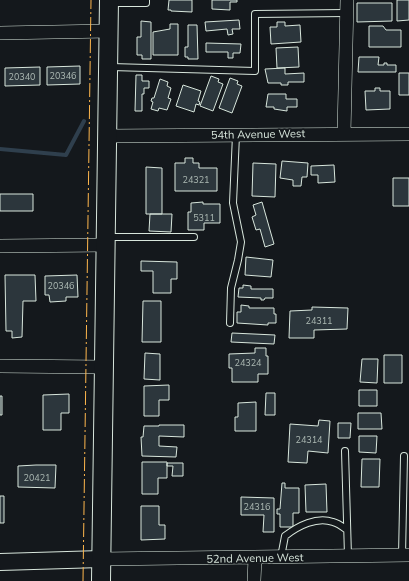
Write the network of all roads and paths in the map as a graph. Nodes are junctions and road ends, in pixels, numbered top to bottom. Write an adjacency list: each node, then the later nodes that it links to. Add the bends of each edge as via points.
1 (146, 0): 2 (lane, via 146,3)
2 (109, 2): 4 (main road)
3 (346, 6): 6 (lane, via 254,14 254,71); 7 (street)
4 (108, 31): 5 (street); 6 (main road)
5 (0, 33)
6 (108, 67): 10 (main road)
7 (344, 133): 8 (street, 54th Avenue West); 9 (street, 54th Avenue West)
8 (409, 134)
9 (236, 135): 10 (street, 54th Avenue West); 14 (lane, via 234,203 240,242 231,288)
10 (107, 136): 12 (main road)
11 (194, 237): 12 (lane)
12 (106, 241): 13 (street); 16 (main road)
13 (0, 246)
14 (230, 324)
15 (0, 366): 16 (street)
16 (103, 367): 24 (main road)
17 (345, 451): 19 (lane)
18 (404, 456): 21 (lane)
19 (347, 530): 20 (lane); 23 (lane, via 332,521 311,522 297,527 285,536)
20 (348, 556): 21 (street, 52nd Avenue West); 23 (street, 52nd Avenue West)
21 (405, 556)
22 (254, 558): 23 (street, 52nd Avenue West); 24 (street, 52nd Avenue West); 27 (street)
23 (281, 558)
24 (101, 559): 25 (street); 26 (main road)
25 (0, 562)
26 (101, 581)
27 (254, 581)

